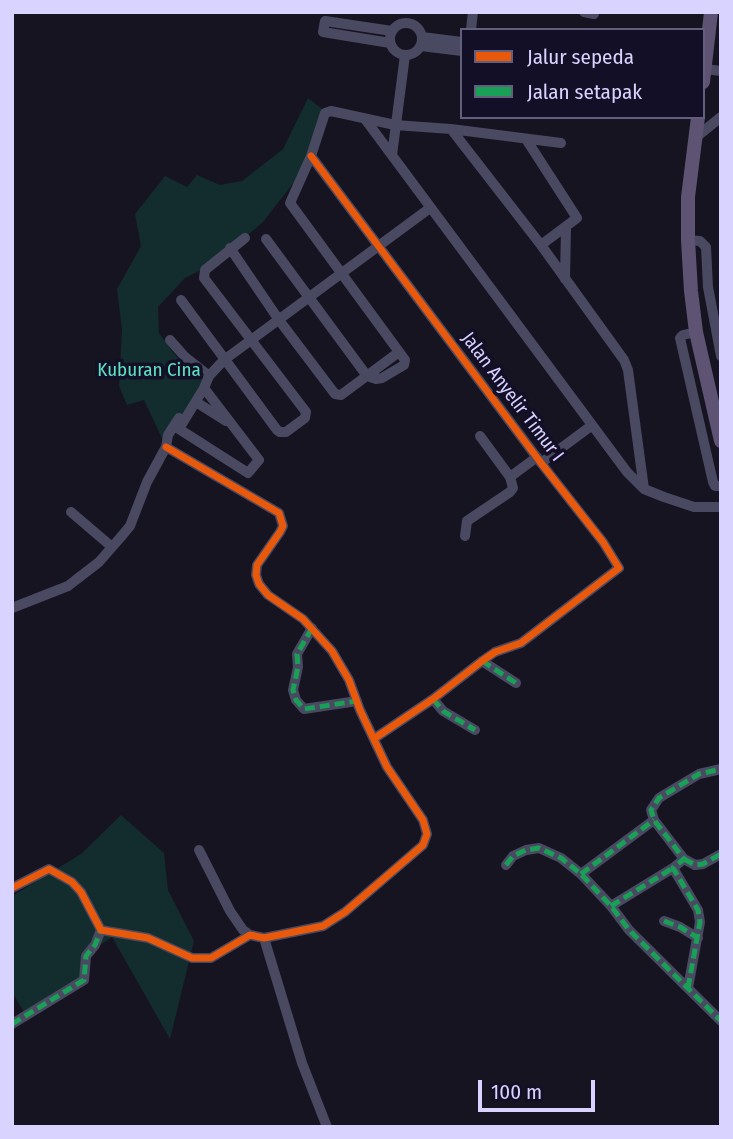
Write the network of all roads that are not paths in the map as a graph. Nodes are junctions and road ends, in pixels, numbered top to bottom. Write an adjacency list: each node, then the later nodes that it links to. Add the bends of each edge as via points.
1 (316, 12): 4 (street)
2 (711, 12): 5 (main road)
3 (409, 18): 6 (street); 7 (street)
4 (325, 21): 6 (street); 9 (street, via 324,33)
5 (715, 29): 12 (main road)
6 (392, 31): 9 (street)
7 (421, 41): 8 (street); 10 (street); 11 (street, via 414,53)
8 (460, 42)
9 (390, 43): 11 (street)
10 (460, 51)
11 (405, 55): 16 (street)
12 (705, 65)
13 (721, 117): 18 (street)
14 (365, 119): 16 (street); 21 (street); 22 (street, via 327,111)
15 (698, 119): 18 (main road)
16 (395, 125): 17 (street); 21 (street)
17 (451, 129): 19 (street); 29 (street)
18 (695, 138): 27 (main road)
19 (526, 139): 20 (street); 24 (street, via 575,212 576,221)
20 (561, 143)
21 (392, 155): 23 (street)
22 (311, 156): 28 (street, Jalan Anyelir Timur I); 31 (street, via 289,203)
23 (430, 208): 28 (street); 46 (street)
24 (566, 228): 29 (street); 32 (street)
25 (245, 237): 30 (street)
26 (266, 239): 33 (street)
27 (688, 240): 36 (street, via 706,247); 37 (main road)
28 (379, 245): 31 (street); 50 (street, Jalan Anyelir Timur I)
29 (541, 246): 32 (street)
30 (230, 248): 35 (street); 38 (street, via 203,275)
31 (340, 275): 33 (street); 42 (street, via 402,357 379,379)
32 (565, 279): 53 (street, via 628,370)
33 (310, 296): 35 (street); 42 (street)
34 (181, 300): 41 (street)
35 (279, 320): 38 (street); 42 (street, via 335,394 341,395)
36 (717, 322): 37 (street); 40 (street)
37 (696, 328): 48 (main road); 52 (street, via 680,338 713,482)
38 (251, 340): 41 (street); 41 (street, via 306,412 305,418 280,432)
39 (170, 341): 43 (street)
40 (721, 356)
41 (224, 360): 43 (street)
42 (367, 376)
43 (207, 382): 44 (street); 45 (street); 49 (street, via 198,388 168,435)
44 (196, 402): 45 (street); 45 (street, via 179,429 248,473 259,460)
45 (233, 426)
46 (591, 426): 50 (street); 53 (street)
47 (480, 436): 51 (street)
48 (721, 441)
49 (166, 447): 57 (street, via 130,526); 59 (street, via 279,513 283,526 260,560 256,575 263,591)
50 (539, 460): 51 (street); 60 (street, Jalan Anyelir Timur I, via 619,568 522,643)
51 (510, 477): 56 (street, via 513,488 467,522)
52 (721, 486)
53 (644, 489): 54 (street, via 694,507)
54 (721, 507)
55 (71, 512): 57 (street)
56 (465, 536)
57 (112, 547): 58 (street, via 68,586)
58 (12, 608)
59 (312, 628): 63 (street, via 332,652); 63 (street, via 297,654 296,700 304,709)
60 (482, 661): 61 (street); 62 (street)
61 (516, 683)
62 (433, 699): 64 (street, via 443,711); 65 (street)
63 (357, 701): 65 (street)
64 (475, 730)
65 (374, 738): 80 (street, via 387,767 427,827 423,845 323,926)
66 (721, 769): 67 (street, via 699,774 659,799 651,810)
67 (654, 820): 70 (street); 73 (street)
68 (199, 850): 78 (street, via 230,911)
69 (721, 854): 70 (street, via 703,864)
70 (684, 859): 72 (street)
71 (506, 865): 73 (street, via 513,856 539,848)
72 (673, 868): 75 (street); 79 (street, via 698,910)
73 (581, 874): 75 (street)
74 (12, 888): 77 (street, via 49,869 81,892)
75 (611, 906): 81 (street)
76 (664, 921): 79 (street)
77 (101, 930): 78 (street, via 148,938 192,958 211,958); 83 (street, via 85,959 84,980)
78 (250, 935): 80 (street)
79 (698, 938): 81 (street)
80 (264, 939): 84 (street)
81 (688, 988): 82 (street)
82 (721, 1021)
83 (12, 1024)
84 (327, 1127)

